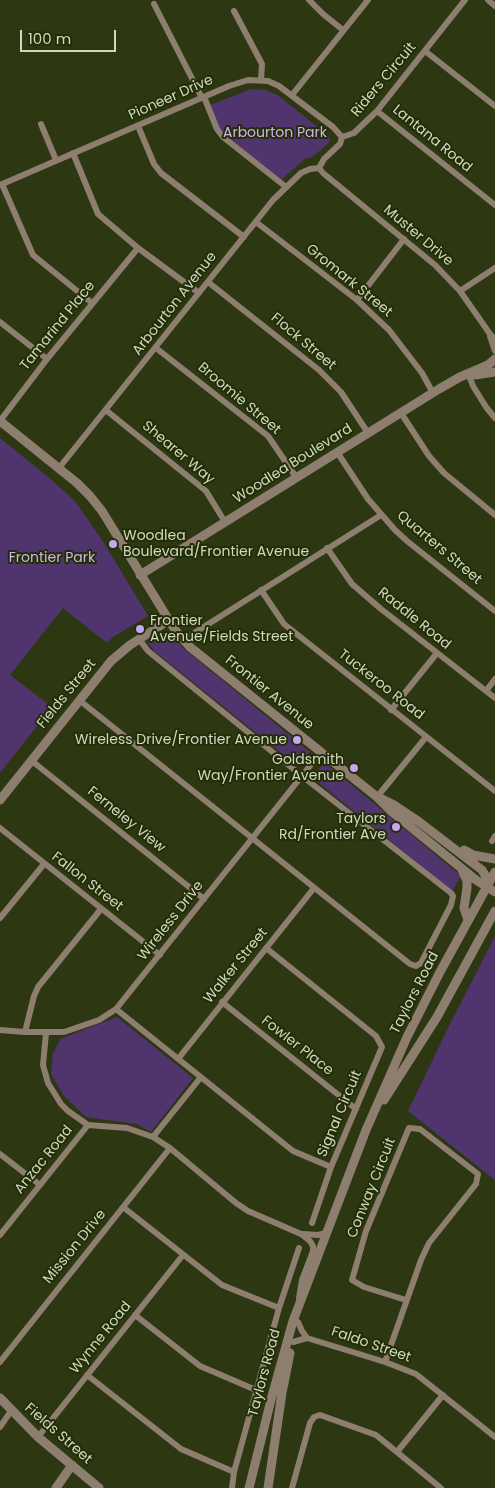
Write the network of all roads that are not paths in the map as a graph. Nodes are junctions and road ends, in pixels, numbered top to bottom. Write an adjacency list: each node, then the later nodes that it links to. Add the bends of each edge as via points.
1 (309, 0): 8 (street)
2 (368, 0): 8 (street)
3 (465, 0): 9 (street, Riders Circuit)
4 (488, 0): 6 (street)
5 (154, 4): 12 (street)
6 (495, 6)
7 (234, 11): 10 (street, via 262,64)
8 (343, 30): 11 (street)
9 (425, 51): 13 (street); 14 (street, Riders Circuit)
10 (261, 80): 11 (street, via 273,83); 12 (street, Pioneer Drive, via 241,82)
11 (292, 95): 17 (street)
12 (203, 97): 16 (street, Pioneer Drive); 22 (street, via 223,137)
13 (495, 106)
14 (377, 111): 17 (street, Riders Circuit, via 354,133); 23 (street, Lantana Road)
15 (41, 124): 19 (street)
16 (138, 126): 18 (street, Pioneer Drive); 25 (street, via 161,173)
17 (342, 137): 20 (street, Riders Circuit, via 340,144)
18 (73, 153): 19 (street, Pioneer Drive); 27 (street, via 98,214)
19 (56, 160): 21 (street, Pioneer Drive)
20 (319, 168): 22 (street, Arbourton Avenue, via 305,170); 26 (street, Muster Drive)
21 (1, 184): 33 (street, via 32,255)
22 (286, 187): 24 (street, Arbourton Avenue)
23 (495, 205)
24 (256, 222): 25 (street, Arbourton Avenue); 32 (street, Gromark Street)
25 (244, 238): 29 (street, Arbourton Avenue)
26 (404, 239): 30 (street, Muster Drive); 32 (street)
27 (138, 248): 31 (street); 33 (street, Tamarind Place)
28 (495, 268): 30 (street)
29 (208, 282): 31 (street, Arbourton Avenue); 47 (street, Flock Street, via 320,370 341,392)
30 (460, 291): 35 (street, Muster Drive)
31 (198, 294): 36 (street, Arbourton Avenue)
32 (357, 300): 42 (street, Gromark Street, via 407,351)
33 (92, 303): 38 (street, Tamarind Place)
34 (0, 322): 38 (street)
35 (492, 337): 37 (street, Muster Drive)
36 (156, 348): 43 (street, Arbourton Avenue); 50 (street, Broomie Street, via 268,436)
37 (495, 351)
38 (47, 359): 46 (street, Tamarind Place)
39 (495, 359): 41 (street, Woodlea Boulevard)
40 (495, 372): 41 (street, Woodlea Boulevard)
41 (466, 375): 42 (street, Woodlea Boulevard); 45 (street)
42 (433, 393): 44 (street, Woodlea Boulevard)
43 (107, 411): 49 (street, Arbourton Avenue); 53 (street, Shearer Way, via 206,491)
44 (401, 413): 47 (street, Woodlea Boulevard); 52 (street, via 444,473)
45 (495, 418)
46 (0, 421): 49 (street, Frontier Avenue)
47 (368, 433): 48 (street, Woodlea Boulevard)
48 (337, 452): 50 (street, Woodlea Boulevard); 51 (street, Quarters Street)
49 (59, 468): 55 (street, Frontier Avenue, via 102,511)
50 (296, 477): 53 (street, Woodlea Boulevard)
51 (381, 515): 54 (street); 57 (street, Quarters Street, via 407,541)
52 (495, 515)
53 (225, 522): 55 (street, Woodlea Boulevard)
54 (327, 548): 56 (street); 61 (street, Raddle Road, via 352,584)
55 (140, 575): 58 (street, Frontier Avenue)
56 (261, 590): 60 (street); 66 (street, Tuckeroo Road, via 284,624)
57 (495, 610)
58 (169, 620): 59 (street, Fields Street); 60 (street, Frontier Avenue)
59 (139, 639): 65 (street, Fields Street, via 111,661); 70 (street, via 148,652)
60 (183, 640): 68 (street, Frontier Avenue)
61 (436, 653): 63 (street, Raddle Road); 66 (street)
62 (495, 679): 63 (street)
63 (486, 691): 64 (street, Raddle Road)
64 (495, 698)
65 (79, 700): 69 (street, Fields Street); 75 (street)
66 (392, 710): 67 (street, Tuckeroo Road)
67 (426, 737): 71 (street, Tuckeroo Road); 72 (street)
68 (321, 752): 70 (street, Wireless Drive); 72 (street, Frontier Avenue)
69 (32, 761): 73 (street, Fields Street); 83 (street, Ferneley View)
70 (302, 776): 75 (street, Wireless Drive); 81 (street, via 447,890 453,900 420,963 413,966)
71 (495, 792)
72 (377, 797): 76 (street, Frontier Avenue, via 394,805); 79 (street, Frontier Avenue)
73 (0, 800)
74 (0, 828): 78 (street, Fallon Street)
75 (252, 839): 81 (street); 83 (street, Wireless Drive)
76 (442, 839): 77 (street, via 473,855); 82 (street, Frontier Avenue, via 482,870)
77 (495, 859)
78 (44, 864): 84 (street, Fallon Street); 86 (street)
79 (462, 869): 82 (street, Frontier Avenue); 87 (street, via 468,888 464,908)
80 (495, 872): 82 (street, Taylors Road)
81 (314, 888): 88 (street, Walker Street)
82 (491, 889): 87 (street, Taylors Road)
83 (204, 899): 89 (street, Wireless Drive)
84 (101, 909): 89 (street, Fallon Street); 93 (street, via 38,987)
85 (495, 911): 99 (street, Taylors Road, via 437,1017)
86 (0, 918)
87 (468, 920): 99 (street, Taylors Road, via 407,1037)
88 (266, 948): 90 (street, Walker Street); 97 (street, Signal Circuit, via 376,1036 382,1047)
89 (160, 955): 91 (street, Wireless Drive)
90 (222, 1002): 95 (street, Walker Street); 97 (street, Fowler Place)
91 (116, 1009): 94 (street, Wireless Drive, via 81,1027); 95 (street, Signal Circuit)
92 (0, 1030): 93 (street, Wireless Drive)
93 (25, 1032): 94 (street, Wireless Drive)
94 (46, 1033): 98 (street, via 44,1065 48,1083 61,1104)
95 (178, 1059): 96 (street, Signal Circuit)
96 (201, 1077): 100 (street); 103 (street, Signal Circuit, via 293,1151)
97 (356, 1108): 103 (street, Signal Circuit)
98 (88, 1125): 100 (street, via 128,1128); 104 (street, Anzac Road)
99 (366, 1130): 107 (street, Taylors Road)
100 (153, 1137): 101 (street)
101 (170, 1148): 105 (street, Mission Drive); 108 (street, via 248,1211)
102 (0, 1154): 104 (street)
103 (331, 1167): 106 (street)
104 (40, 1186): 109 (street, Anzac Road)
105 (123, 1208): 111 (street); 118 (street, Mission Drive)
106 (312, 1223)
107 (326, 1233): 108 (street); 115 (street, Taylors Road)
108 (302, 1234): 115 (street, via 313,1246 302,1280)
109 (0, 1235)
110 (299, 1248): 113 (street)
111 (183, 1255): 113 (street, via 222,1285); 114 (street, Wynne Road)
112 (406, 1300): 112 (street, Conway Circuit, via 429,1244 476,1184 478,1174 420,1129 409,1128 366,1231 352,1280 364,1288); 119 (street, Conway Circuit)
113 (279, 1308): 121 (street)
114 (135, 1315): 120 (street, Wynne Road); 121 (street, via 200,1366)
115 (296, 1321): 116 (street); 117 (street, Taylors Road); 134 (street, Taylors Road, via 271,1400)
116 (307, 1338): 117 (street); 119 (street, Faldo Street)
117 (293, 1342): 135 (street, Taylors Road)
118 (0, 1362)
119 (385, 1362): 122 (street, Faldo Street, via 416,1374)
120 (88, 1375): 126 (street, Wynne Road); 130 (street, via 181,1449)
121 (256, 1390): 130 (street)
122 (443, 1395): 127 (street, Faldo Street); 128 (street)
123 (0, 1398): 124 (street, Fields Street)
124 (11, 1410): 125 (street); 126 (street, Fields Street)
125 (0, 1428)
126 (38, 1437): 129 (street, Fields Street)
127 (495, 1437)
128 (397, 1452): 136 (street, via 370,1432 317,1416 308,1428); 137 (street)
129 (72, 1465): 131 (street); 132 (street, Fields Street)
130 (234, 1472): 133 (street)
131 (56, 1488)
132 (99, 1488)
133 (232, 1488)
134 (250, 1488)
135 (268, 1488)
136 (292, 1488)
137 (440, 1488)

